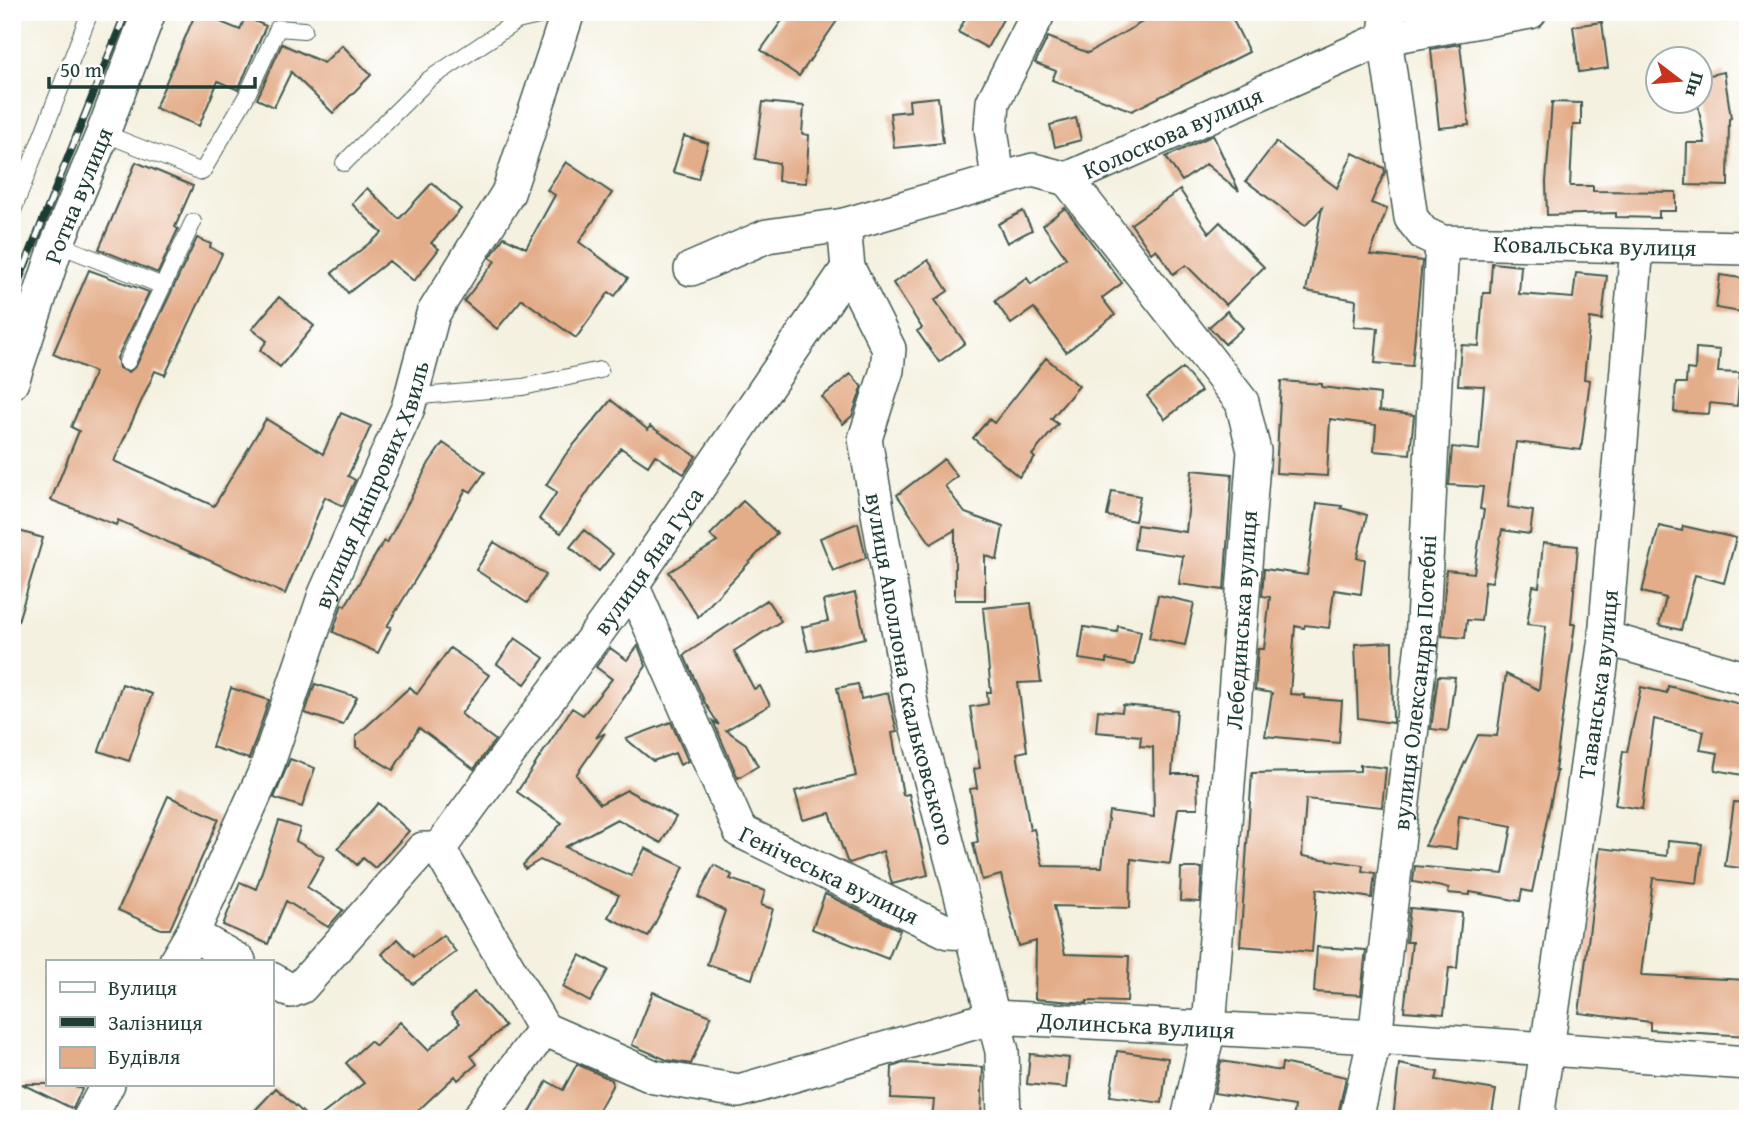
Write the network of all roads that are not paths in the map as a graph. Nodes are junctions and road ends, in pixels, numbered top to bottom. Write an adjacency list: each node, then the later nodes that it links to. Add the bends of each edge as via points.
1 (90, 12): 13 (lane)
2 (149, 12): 9 (street, Ротна вулиця)
3 (556, 12): 10 (lane, via 517,21 428,80)
4 (568, 12): 26 (street, вулиця Дніпрових Хвиль, via 508,193 433,314)
5 (1039, 12): 11 (street, via 993,102 991,129)
6 (1530, 12): 7 (street, Колоскова вулиця)
7 (1386, 25): 12 (street, Колоскова вулиця); 16 (street, via 1411,218 1423,233)
8 (304, 30): 9 (lane, via 278,28 202,172)
9 (103, 133): 17 (street, Ротна вулиця)
10 (344, 163)
11 (998, 179): 12 (street, Колоскова вулиця, via 1033,170); 15 (street, Колоскова вулиця)
12 (1067, 179): 37 (street, Лебединська вулиця, via 1242,402 1254,452)
13 (12, 213)
14 (192, 222): 22 (lane)
15 (844, 225): 20 (street, вулиця Аполлона Скальковського); 21 (street, Колоскова вулиця, via 767,236)
16 (1442, 242): 18 (street, Ковальська вулиця); 38 (street, вулиця Олександра Потебні, via 1422,643)
17 (57, 244): 22 (lane); 25 (street, Ротна вулиця)
18 (1637, 246): 19 (street, Ковальська вулиця); 28 (street, Таванська вулиця)
19 (1748, 248)
20 (848, 268): 27 (street, вулиця Яна Гуса); 31 (street, вулиця Аполлона Скальковського, via 889,349 865,439 912,709)
21 (691, 269)
22 (163, 286): 23 (lane)
23 (127, 362)
24 (600, 370): 26 (lane, via 523,387)
25 (12, 382)
26 (410, 397): 32 (street, вулиця Дніпрових Хвиль, via 326,594 265,772)
27 (632, 585): 30 (street, вулиця Яна Гуса); 31 (street, Генічеська вулиця, via 740,831 948,932)
28 (1605, 638): 29 (street); 39 (street, Таванська вулиця)
29 (1748, 679)
30 (439, 849): 34 (street, вулиця Яна Гуса, via 423,849 301,988 291,990); 36 (street)
31 (972, 933): 35 (street, вулиця Аполлона Скальковського)
32 (184, 948): 33 (street)
33 (235, 960)
34 (273, 980)
35 (994, 1017): 36 (street, Долинська вулиця, via 739,1091 654,1077); 37 (street, Долинська вулиця); 44 (street, вулиця Аполлона Скальковського, via 1002,1051)
36 (544, 1028): 43 (street)
37 (1209, 1028): 38 (street, Долинська вулиця); 45 (street, Лебединська вулиця)
38 (1375, 1037): 39 (street, Долинська вулиця); 46 (street, вулиця Олександра Потебні)
39 (1547, 1049): 40 (street, Долинська вулиця); 47 (street, Таванська вулиця)
40 (1748, 1063)
41 (107, 1086): 42 (street)
42 (89, 1119)
43 (478, 1119)
44 (1004, 1119)
45 (1188, 1119)
46 (1356, 1119)
47 (1537, 1119)

